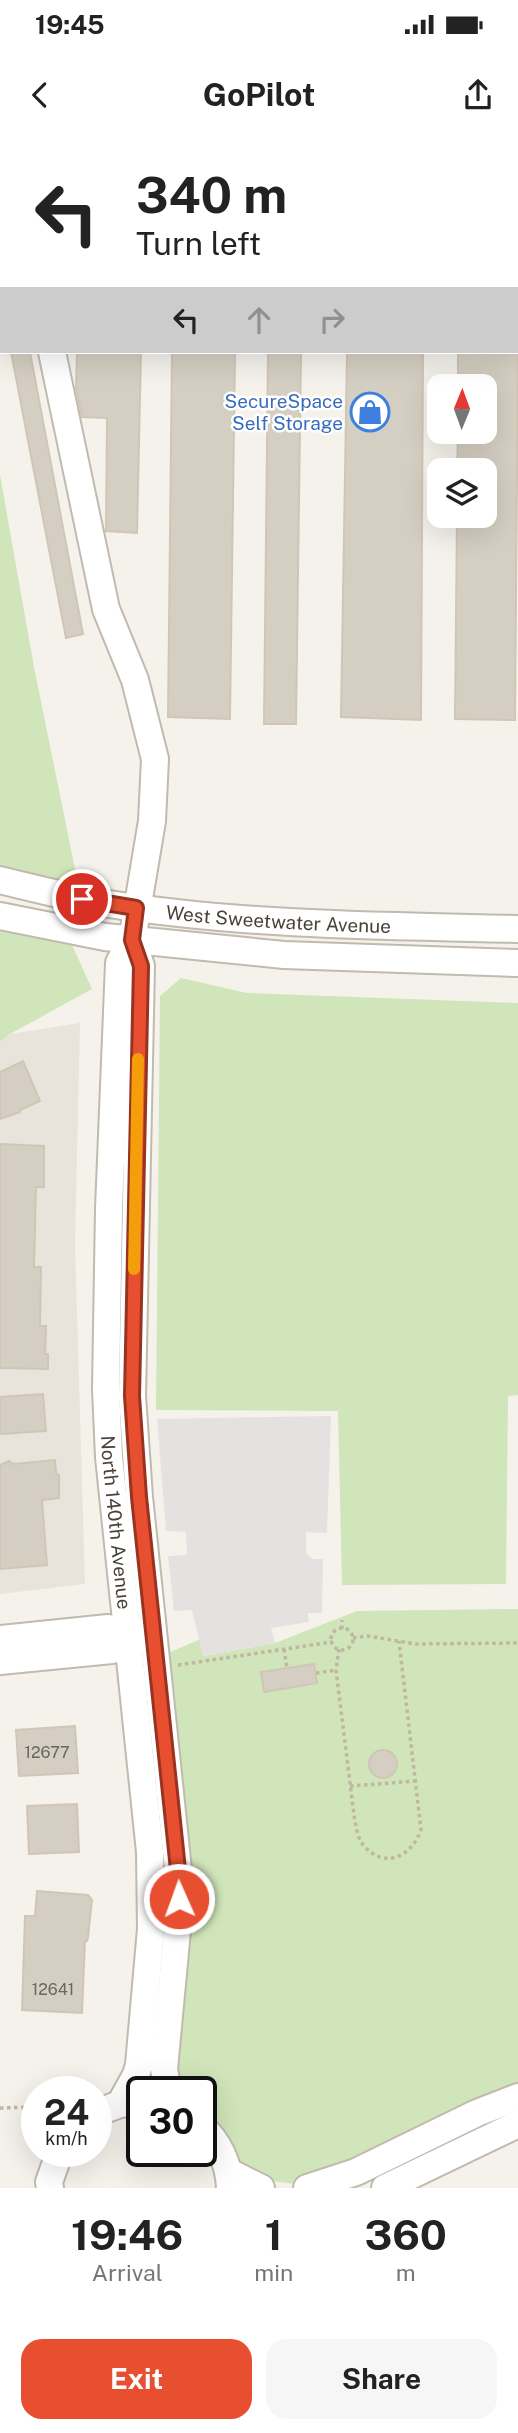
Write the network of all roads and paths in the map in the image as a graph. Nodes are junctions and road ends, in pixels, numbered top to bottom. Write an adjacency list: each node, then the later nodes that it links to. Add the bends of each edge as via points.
1 (52, 354): 3 (street, North 140th Avenue, via 106,609 135,680 155,759 152,821)
2 (0, 880): 3 (street, West Sweetwater Avenue)
3 (136, 908): 5 (street, West Sweetwater Avenue, via 326,924); 6 (street, North 140th Avenue)
4 (0, 916): 6 (street, West Sweetwater Avenue)
5 (518, 929)
6 (132, 940): 7 (street, West Sweetwater Avenue, via 284,955); 10 (street, North 140th Avenue, via 141,966 132,1396)
7 (518, 963)
8 (342, 1620): 9 (path)
9 (342, 1629): 11 (path); 14 (path, via 333,1634)
10 (141, 1634): 12 (street, via 108,1628); 18 (street, via 112,1650); 25 (street, North 140th Avenue, via 179,1879); 27 (street, North 140th Avenue, via 152,1906 139,2065)
11 (353, 1638): 13 (path); 17 (path, via 350,1647)
12 (0, 1639)
13 (400, 1641): 15 (path); 23 (path)
14 (332, 1642): 16 (path); 17 (path)
15 (518, 1643)
16 (284, 1649): 19 (path); 20 (path)
17 (339, 1649): 21 (path)
18 (0, 1661)
19 (172, 1666)
20 (287, 1668)
21 (336, 1670): 22 (path); 24 (path)
22 (316, 1673)
23 (417, 1782): 24 (path); 24 (path, via 421,1830 416,1843 395,1858 366,1848 359,1837)
24 (350, 1786)
25 (165, 2076)
26 (518, 2097): 36 (street, via 356,2172)
27 (119, 2106)
28 (21, 2107): 29 (path)
29 (0, 2108)
30 (518, 2124): 37 (street)
31 (217, 2146): 33 (street)
32 (54, 2167): 34 (street)
33 (229, 2180): 35 (street)
34 (50, 2188)
35 (261, 2188)
36 (307, 2188)
37 (385, 2188)

